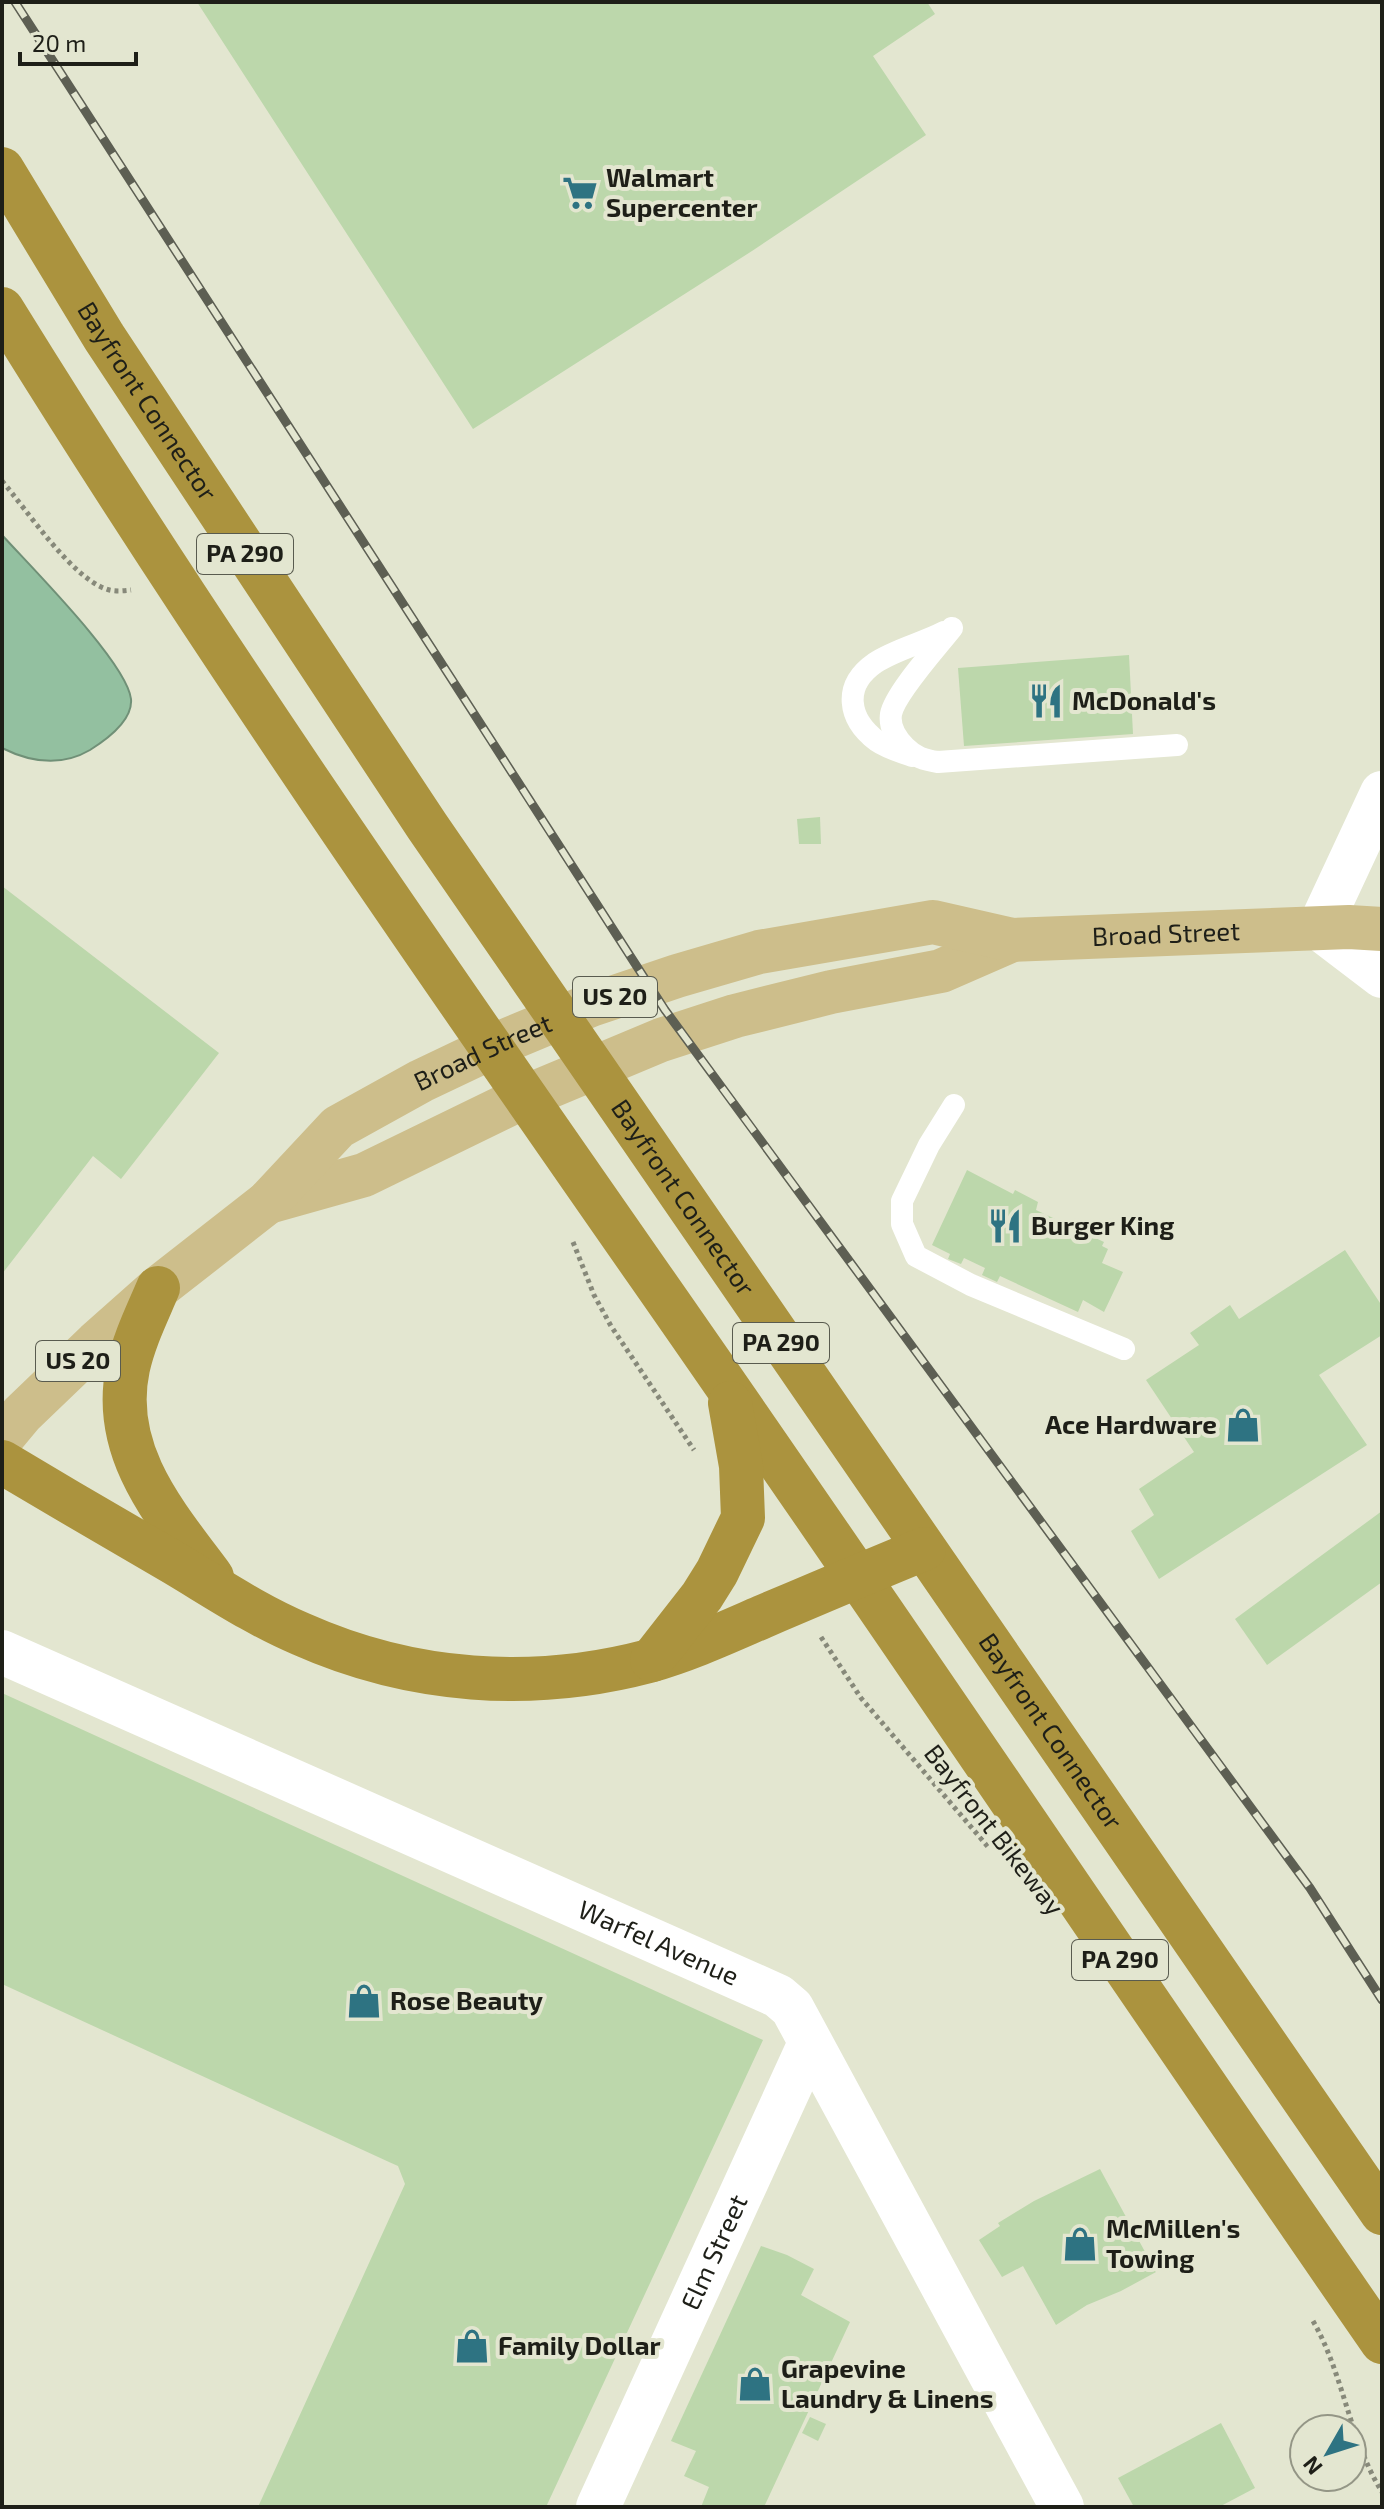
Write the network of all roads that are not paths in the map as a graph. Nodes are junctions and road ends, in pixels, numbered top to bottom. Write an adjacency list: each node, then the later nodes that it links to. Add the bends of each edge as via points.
1 (2, 169): 17 (highway, Bayfront Connector / PA 290, via 242,549 498,932)
2 (2, 309): 14 (highway, PA 290, via 272,730)
3 (1177, 745): 4 (lane)
4 (923, 760): 4 (lane, via 900,741 891,712 952,628 876,662 854,688 852,706 865,729 879,743)
5 (1382, 793): 6 (street)
6 (1319, 928): 7 (main road, US 20); 8 (main road, Broad Street / US 20); 9 (street)
7 (1382, 929)
8 (1012, 940): 11 (main road, Broad Street / US 20, via 941,971 831,992 661,1040 520,1099 364,1175); 11 (main road, Broad Street / US 20, via 933,922 918,924 759,952 591,1005 421,1081 338,1127)
9 (1382, 976)
10 (954, 1105): 13 (lane, via 902,1201 902,1224 916,1256 971,1285)
11 (268, 1202): 12 (main road, Broad Street / US 20)
12 (158, 1288): 15 (main road, Broad Street / US 20); 19 (highway, via 128,1371 128,1439 147,1485)
13 (1124, 1349)
14 (728, 1389): 18 (highway, PA 290); 21 (highway, via 741,1466 743,1518 702,1596)
15 (2, 1438)
16 (2, 1462): 19 (highway)
17 (924, 1549): 18 (highway); 23 (highway, Bayfront Connector / PA 290)
18 (858, 1577): 21 (highway); 24 (highway, PA 290)
19 (223, 1592): 21 (highway, via 299,1634 345,1652 450,1677 557,1678)
20 (2, 1652): 22 (street, Warfel Avenue, via 756,1985 792,2008)
21 (652, 1660)
22 (810, 2043): 25 (street, Elm Street); 26 (street, Warfel Avenue)
23 (1382, 2213)
24 (1382, 2342)
25 (598, 2507)
26 (1062, 2507)

